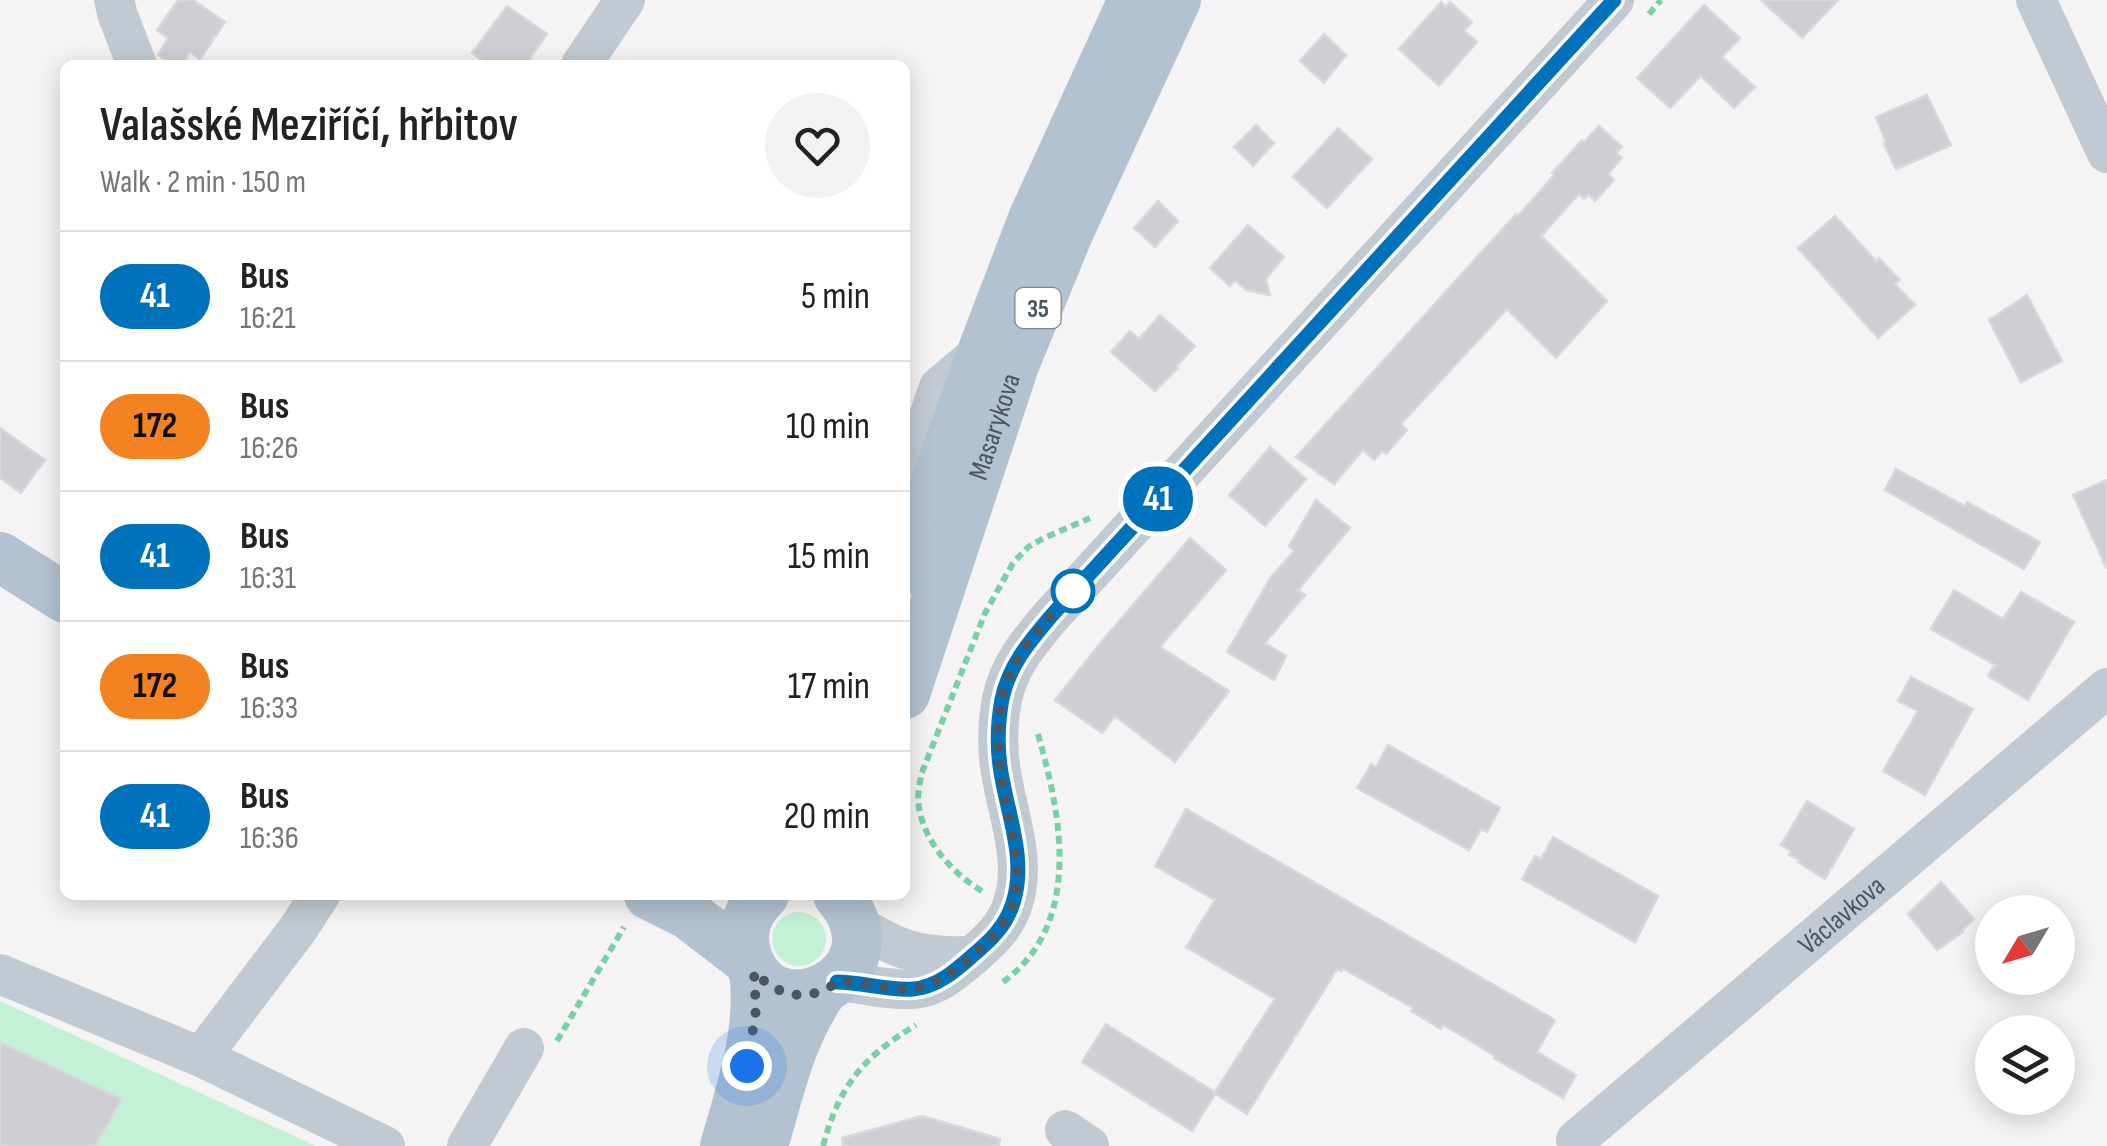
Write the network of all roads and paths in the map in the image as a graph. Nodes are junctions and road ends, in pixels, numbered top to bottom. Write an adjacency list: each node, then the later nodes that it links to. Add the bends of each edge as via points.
1 (114, 0): 7 (street)
2 (624, 0): 8 (street)
3 (1661, 0): 6 (path)
4 (2036, 0): 9 (street)
5 (1149, 11): 10 (main road, Masarykova / 35, via 1033,219); 15 (main road, Masarykova / 35, via 1014,365)
6 (1627, 12): 23 (street, via 1014,662 1002,699 999,748 1017,887 990,941)
7 (134, 60)
8 (585, 60)
9 (2107, 153)
10 (982, 350): 11 (street, via 940,387); 12 (main road, Masarykova / 35)
11 (910, 461)
12 (910, 556)
13 (0, 557): 14 (main road)
14 (60, 595)
15 (910, 679)
16 (2107, 688): 29 (street, Václavkova)
17 (1036, 727): 23 (path, via 1056,810 1056,895 1047,931 1020,970)
18 (317, 900): 28 (street)
19 (758, 900): 22 (main road, via 743,942)
20 (847, 905): 23 (street, via 884,941); 25 (main road, via 855,955)
21 (638, 908): 22 (main road, via 689,915); 27 (path)
22 (751, 966): 25 (main road, via 778,991 809,994); 32 (main road, via 753,1037)
23 (984, 971): 25 (street, via 915,989)
24 (0, 974): 28 (street)
25 (830, 986): 33 (main road, via 794,1041)
26 (928, 1020): 34 (path, via 896,1037 844,1088)
27 (540, 1046): 31 (street)
28 (202, 1058): 30 (street)
29 (1576, 1140)
30 (384, 1146)
31 (466, 1146)
32 (725, 1146)
33 (763, 1146)
34 (823, 1146)

